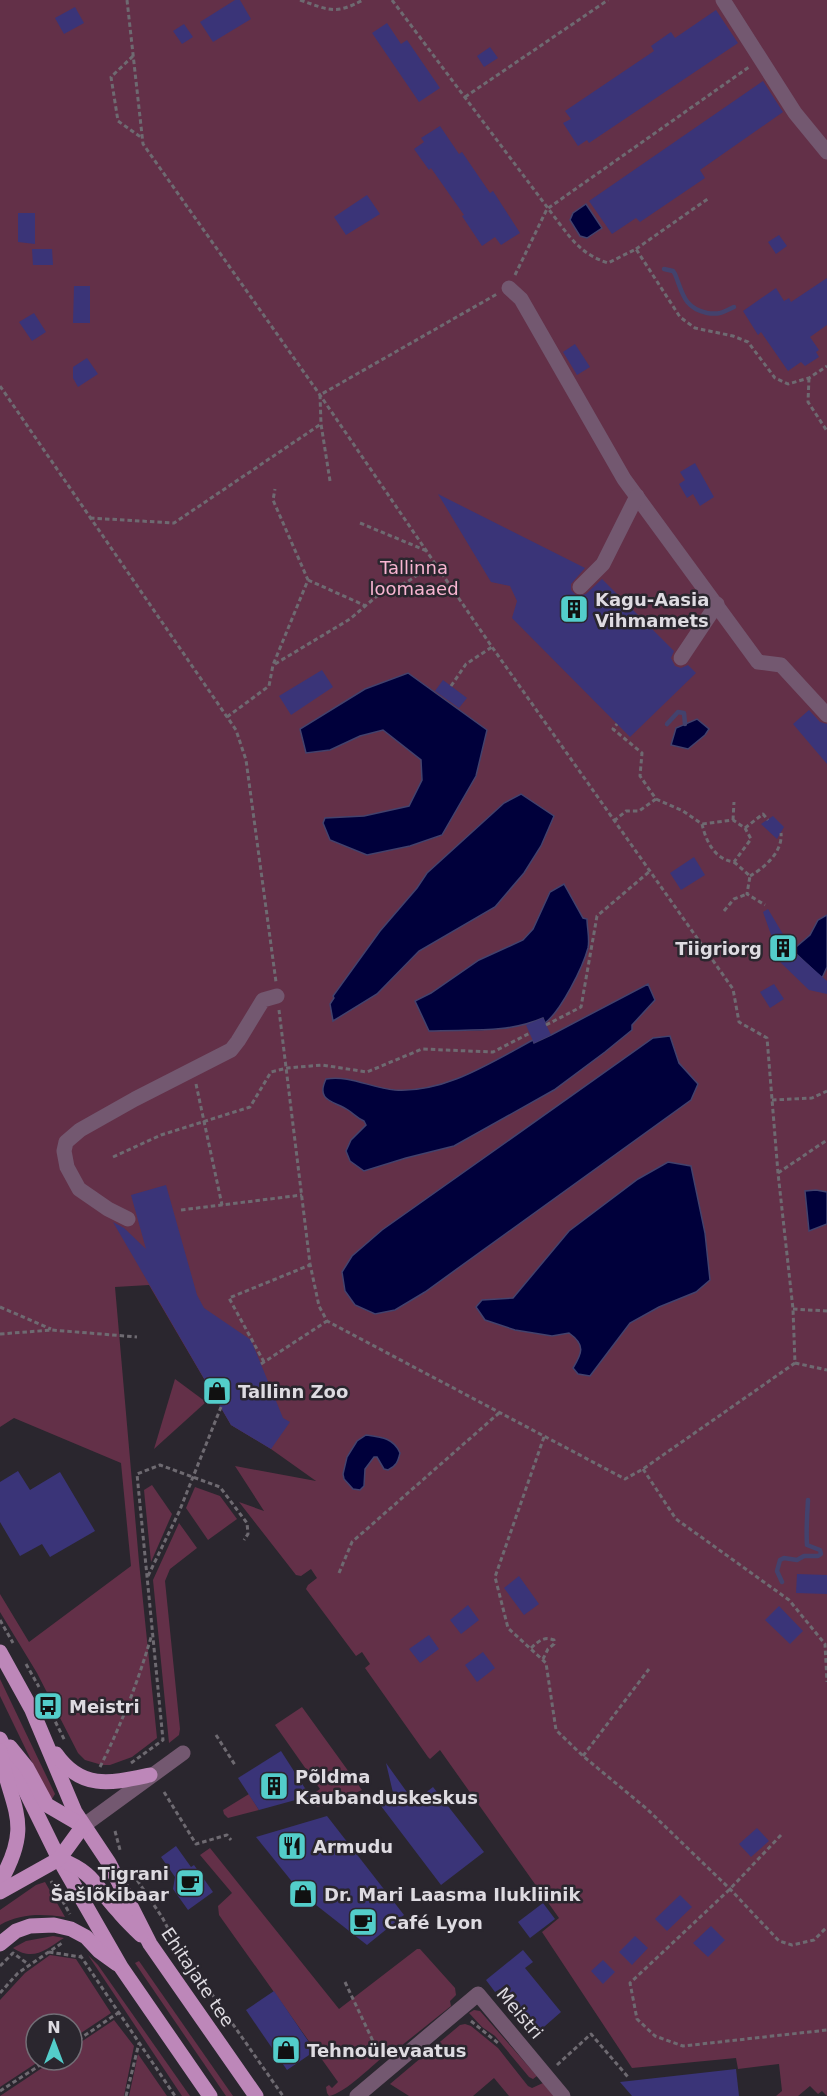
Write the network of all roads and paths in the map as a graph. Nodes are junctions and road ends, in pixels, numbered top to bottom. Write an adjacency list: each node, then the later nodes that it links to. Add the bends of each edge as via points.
1 (127, 0): 7 (path)
2 (300, 0): 3 (path, via 344,10)
3 (363, 0)
4 (392, 0): 9 (path)
5 (608, 0): 9 (path)
6 (723, 0): 8 (street)
7 (133, 56): 10 (path); 10 (path, via 111,77 118,121)
8 (760, 59): 11 (street, via 795,113); 13 (path)
9 (465, 97): 13 (path)
10 (142, 138): 19 (path)
11 (827, 152)
12 (709, 198): 14 (path)
13 (547, 209): 14 (path, via 573,242 591,257 608,263); 15 (path)
14 (636, 249): 17 (path, via 680,317 695,328 748,342 775,378 788,384)
15 (509, 288): 19 (path); 24 (street, via 521,299)
16 (827, 366): 17 (path)
17 (809, 378): 21 (path, via 808,402)
18 (0, 386): 25 (path)
19 (320, 395): 20 (path); 27 (path)
20 (321, 424): 22 (path); 25 (path, via 174,524)
21 (827, 430)
22 (330, 481)
23 (275, 489): 29 (path, via 273,500)
24 (637, 496): 30 (street, via 603,564); 31 (street)
25 (90, 518): 38 (path)
26 (360, 523): 27 (path)
27 (427, 551): 28 (path)
28 (435, 563): 32 (path); 33 (path)
29 (308, 580): 32 (path); 35 (path)
30 (580, 587)
31 (717, 604): 34 (street); 37 (street, via 758,662 781,665)
32 (366, 606): 35 (path)
33 (492, 647): 36 (path, via 466,664); 44 (path)
34 (681, 658)
35 (273, 665): 38 (path, via 269,686)
36 (451, 686)
37 (827, 715)
38 (227, 717): 54 (path, via 246,760)
39 (616, 723): 40 (path, via 613,729 642,753 639,776)
40 (656, 800): 44 (path, via 639,811 626,811); 45 (path)
41 (734, 802): 42 (path)
42 (733, 820): 45 (path); 46 (path)
43 (768, 820): 46 (path, via 763,814)
44 (614, 821): 49 (path)
45 (702, 824): 48 (path, via 710,847)
46 (745, 828): 48 (path, via 751,839)
47 (781, 833): 50 (path, via 782,841 766,867)
48 (734, 862): 50 (path)
49 (650, 871): 55 (path, via 597,916 581,1007); 60 (path, via 733,989 739,1022 767,1038)
50 (750, 876): 51 (path)
51 (747, 894): 52 (path); 53 (path, via 734,899)
52 (765, 905)
53 (724, 911)
54 (277, 996): 57 (path); 58 (street, via 263,1000 231,1050)
55 (546, 1025)
56 (530, 1033): 57 (path, via 493,1052 422,1049 367,1072 322,1065)
57 (287, 1068): 61 (path, via 271,1072 250,1107); 65 (path)
58 (194, 1069): 61 (path); 68 (street, via 80,1130 66,1142 63,1151 67,1167 79,1189)
59 (827, 1091): 60 (path, via 812,1098)
60 (772, 1100): 64 (path)
61 (205, 1123): 63 (path, via 161,1135); 66 (path)
62 (827, 1140): 64 (path)
63 (113, 1157)
64 (778, 1173): 71 (path)
65 (302, 1195): 66 (path); 69 (path)
66 (222, 1205): 67 (path)
67 (181, 1210)
68 (128, 1219)
69 (310, 1264): 73 (path, via 319,1306); 73 (path, via 229,1299 262,1363)
70 (0, 1307): 74 (path)
71 (793, 1309): 72 (path); 77 (path)
72 (827, 1311)
73 (327, 1321): 80 (path)
74 (52, 1330): 75 (path); 76 (path)
75 (0, 1334)
76 (137, 1337)
77 (795, 1363): 78 (path); 82 (path)
78 (827, 1370)
79 (221, 1407): 83 (path)
80 (499, 1413): 81 (path); 85 (path, via 352,1542)
81 (544, 1437): 82 (path, via 625,1479); 88 (path, via 495,1577 508,1628)
82 (643, 1469): 92 (path, via 676,1519 789,1600 825,1644)
83 (194, 1477): 84 (path, via 220,1487 248,1523); 86 (path); 86 (path, via 160,1465 137,1474)
84 (244, 1540)
85 (339, 1573)
86 (147, 1577): 87 (path)
87 (153, 1632): 99 (path, via 163,1740); 101 (path, via 120,1727 99,1769)
88 (531, 1648): 90 (path); 90 (path, via 541,1639 554,1641)
89 (0, 1652): 95 (main road, Ehitajate tee)
90 (543, 1659): 98 (path, via 556,1730)
91 (649, 1669): 98 (path)
92 (827, 1682)
93 (216, 1735): 100 (path)
94 (0, 1737): 104 (main road, via 27,1768 47,1805); 109 (main road)
95 (45, 1739): 102 (main road, via 65,1767 89,1780 117,1782); 104 (main road, Ehitajate tee)
96 (0, 1751): 112 (main road, via 19,1824 16,1848)
97 (183, 1753): 102 (street)
98 (583, 1756): 113 (path, via 647,1809)
99 (129, 1764)
100 (235, 1764)
101 (91, 1768)
102 (150, 1775): 104 (street)
103 (164, 1792): 107 (path, via 196,1844 227,1835)
104 (83, 1826): 109 (main road); 118 (main road, Ehitajate tee, via 109,1863)
105 (115, 1831): 108 (path)
106 (781, 1835): 113 (path)
107 (231, 1840)
108 (121, 1853)
109 (59, 1859): 114 (main road); 118 (main road, via 92,1877); 123 (main road)
110 (129, 1869): 137 (path)
111 (50, 1879): 116 (path, via 73,1920)
112 (0, 1882)
113 (730, 1889): 115 (path, via 779,1941 792,1945 814,1940); 127 (path, via 630,1983 637,2019 655,2036 684,2046)
114 (0, 1892)
115 (827, 1927)
116 (70, 1934): 117 (main road, via 54,1925 30,1926); 119 (path); 120 (path); 123 (main road, via 86,1936)
117 (0, 1944)
118 (150, 1944): 136 (main road, Ehitajate tee)
119 (47, 1952): 120 (path); 121 (path)
120 (81, 1957): 126 (path)
121 (28, 1965): 122 (path, via 13,1953); 125 (path)
122 (0, 1966)
123 (121, 1967): 135 (main road)
124 (345, 1982): 130 (path)
125 (0, 1993)
126 (118, 2013): 128 (path); 129 (path)
127 (827, 2030)
128 (84, 2036)
129 (139, 2043): 133 (path); 134 (path)
130 (386, 2071): 138 (street, Meistri); 139 (street, Meistri, via 478,1994)
131 (29, 2072): 132 (path)
132 (0, 2091)
133 (126, 2096)
134 (175, 2096)
135 (210, 2096)
136 (256, 2096)
137 (283, 2096)
138 (357, 2096)
139 (563, 2096)

